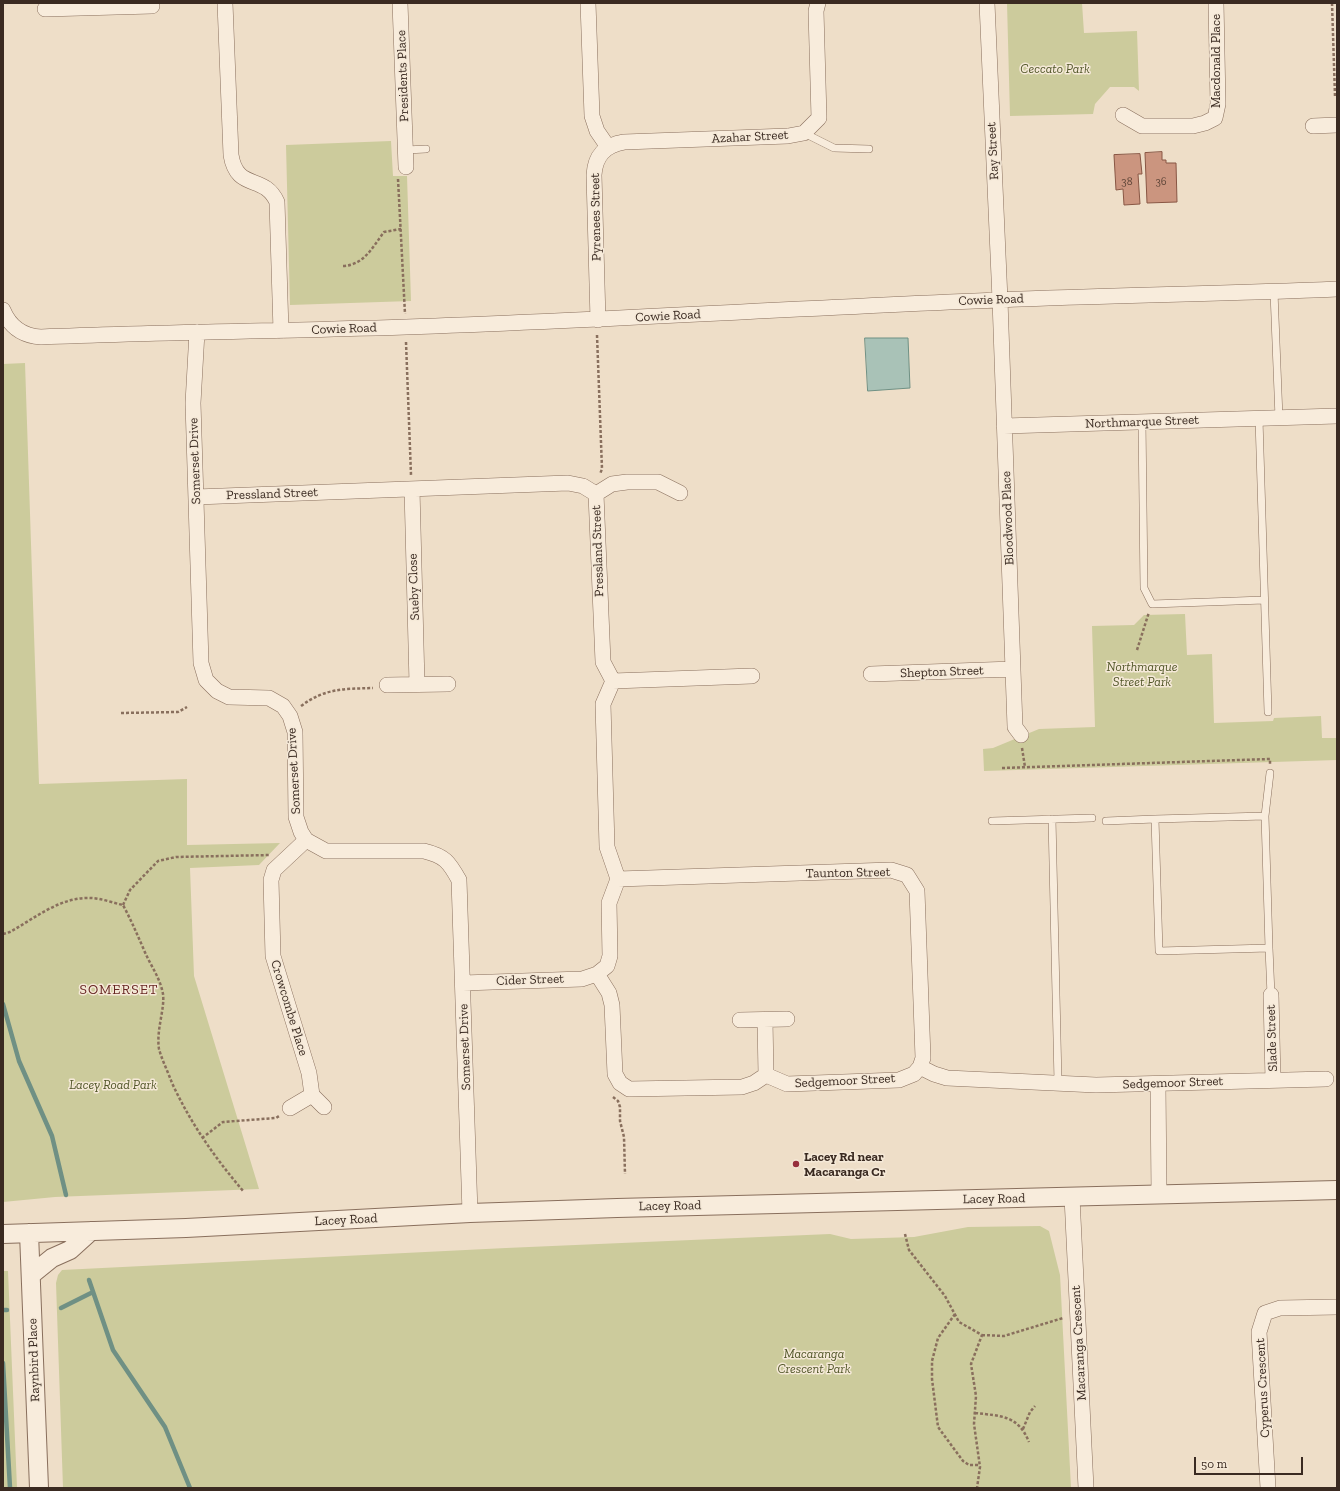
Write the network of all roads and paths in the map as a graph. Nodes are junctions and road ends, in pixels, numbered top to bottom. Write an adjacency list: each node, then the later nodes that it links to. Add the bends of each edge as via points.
1 (225, 3): 29 (street, via 231,155 238,174 246,180 265,186 277,202)
2 (400, 3): 19 (street, Presidents Place)
3 (588, 3): 16 (street, via 592,116 597,131)
4 (818, 3): 15 (street, Azahar Street, via 816,11 819,118)
5 (987, 3): 25 (street, Ray Street)
6 (1216, 3): 12 (street, Macdonald Place, via 1218,104 1215,118 1193,126 1142,126)
7 (1332, 3): 11 (path)
8 (106, 5): 9 (street); 10 (street)
9 (152, 6)
10 (45, 9)
11 (1337, 96)
12 (1123, 115)
13 (1337, 125): 14 (street)
14 (1314, 126)
15 (804, 132): 16 (street, Azahar Street, via 788,136 628,141); 17 (lane, via 834,148)
16 (608, 147): 28 (street, Pyrenees Street, via 597,158 594,168)
17 (869, 148)
18 (426, 149): 19 (lane)
19 (406, 150): 20 (street, Presidents Place)
20 (406, 167): 21 (path, via 398,173)
21 (401, 229): 22 (path, via 384,232 355,265); 27 (path)
22 (343, 266)
23 (1337, 290): 24 (street, Cowie Road)
24 (1274, 292): 25 (street, Cowie Road); 34 (lane)
25 (1000, 300): 28 (street, Cowie Road); 37 (street, Bloodwood Place)
26 (5, 313): 30 (street, Cowie Road, via 20,332 34,337)
27 (405, 316)
28 (598, 320): 29 (street, Cowie Road)
29 (281, 331): 30 (street, Cowie Road)
30 (197, 332): 41 (street, Somerset Drive, via 193,384)
31 (597, 335): 40 (path, via 602,469 596,484)
32 (406, 337): 38 (path)
33 (1337, 416): 34 (street, Northmarque Street)
34 (1279, 418): 35 (street, Northmarque Street)
35 (1259, 419): 36 (street, Northmarque Street); 42 (lane)
36 (1142, 422): 37 (street, Northmarque Street); 43 (lane, via 1144,588)
37 (1004, 426): 45 (street, Bloodwood Place)
38 (412, 489): 40 (street, Pressland Street, via 568,483 584,486); 41 (street, Pressland Street); 49 (street, Sueby Close)
39 (680, 493): 40 (street, via 658,482 627,482 612,484)
40 (596, 494): 48 (street, Pressland Street, via 602,662)
41 (196, 497): 55 (street, Somerset Drive, via 201,663 206,680 217,691 229,697 269,698 283,706)
42 (1264, 600): 43 (lane); 53 (lane)
43 (1152, 604): 44 (path)
44 (1137, 650)
45 (1013, 669): 46 (street, Shepton Street); 56 (street, Bloodwood Place, via 1015,727)
46 (871, 674)
47 (752, 676): 48 (street)
48 (613, 681): 68 (street, via 603,704 607,847)
49 (417, 684): 50 (street); 51 (street)
50 (448, 684)
51 (387, 685): 55 (path, via 376,688 338,689 315,696)
52 (187, 707): 54 (path, via 178,712)
53 (1268, 712)
54 (121, 713)
55 (290, 716): 66 (street, Somerset Drive, via 295,732 296,817)
56 (1021, 735): 57 (path)
57 (1025, 767): 58 (path); 59 (path, via 1270,759)
58 (1002, 768)
59 (1270, 772): 60 (lane)
60 (1265, 816): 63 (lane); 71 (lane)
61 (1092, 818): 62 (lane)
62 (1052, 819): 64 (lane); 82 (lane)
63 (1155, 819): 65 (lane); 71 (lane, via 1159,951)
64 (992, 821)
65 (1106, 821)
66 (306, 840): 73 (street, Somerset Drive, via 326,851 424,850 440,855 451,864 460,880); 84 (street, Crowcombe Place, via 274,870 271,880 275,969 308,1073)
67 (276, 851): 69 (path, via 270,855 176,857 158,861 130,890)
68 (618, 880): 72 (street, via 609,903 610,956 607,966); 78 (street, Taunton Street, via 891,870 907,876 917,891 923,1058)
69 (123, 905): 70 (path, via 91,898 72,900 49,908); 88 (path, via 157,972 163,995 159,1049 184,1108)
70 (3, 934)
71 (1269, 948): 74 (lane)
72 (597, 974): 73 (street, Cider Street, via 582,979); 79 (street, via 609,993 612,1005 615,1074 629,1089 742,1087)
73 (463, 983): 94 (street, Somerset Drive)
74 (1271, 995): 81 (street, Slade Street)
75 (787, 1019): 77 (street)
76 (740, 1020): 77 (street)
77 (765, 1020): 79 (street)
78 (920, 1066): 79 (street, Sedgemoor Street, via 914,1074 899,1080 787,1084); 82 (street, Sedgemoor Street, via 947,1078)
79 (766, 1075)
80 (1326, 1079): 81 (street, Sedgemoor Street)
81 (1273, 1080): 83 (street, Sedgemoor Street)
82 (1058, 1082): 83 (street, Sedgemoor Street, via 1096,1085)
83 (1158, 1084): 92 (street)
84 (312, 1094): 86 (street); 87 (street)
85 (613, 1098): 89 (path, via 620,1107)
86 (324, 1107)
87 (290, 1108): 88 (path, via 276,1118 223,1122)
88 (202, 1138): 91 (path)
89 (625, 1174)
90 (1337, 1190): 92 (street, Lacey Road)
91 (244, 1192)
92 (1159, 1194): 93 (street, Lacey Road)
93 (1072, 1197): 94 (street, Lacey Road); 102 (street, Macaranga Crescent)
94 (470, 1213): 95 (street, Lacey Road, via 324,1222)
95 (91, 1231): 96 (street, Lacey Road); 99 (street, via 70,1250 52,1258)
96 (29, 1233): 97 (street, Lacey Road); 99 (street, Raynbird Place)
97 (3, 1234)
98 (905, 1234): 101 (path, via 910,1250 926,1269)
99 (31, 1275): 109 (street, Raynbird Place)
100 (1337, 1307): 112 (street, Cyperus Crescent, via 1280,1308 1265,1313 1260,1332)
101 (955, 1314): 103 (path, via 959,1322); 108 (path, via 938,1338 932,1361 938,1427 963,1461 969,1465)
102 (1077, 1314): 103 (path, via 1004,1336); 111 (street, Macaranga Crescent)
103 (982, 1334): 105 (path, via 971,1364 976,1396)
104 (1035, 1406): 106 (path)
105 (975, 1413): 106 (path, via 1002,1416 1016,1422); 108 (path, via 974,1424)
106 (1023, 1429): 107 (path)
107 (1029, 1442)
108 (980, 1465): 110 (path)
109 (39, 1488)
110 (977, 1488)
111 (1086, 1488)
112 (1268, 1488)

